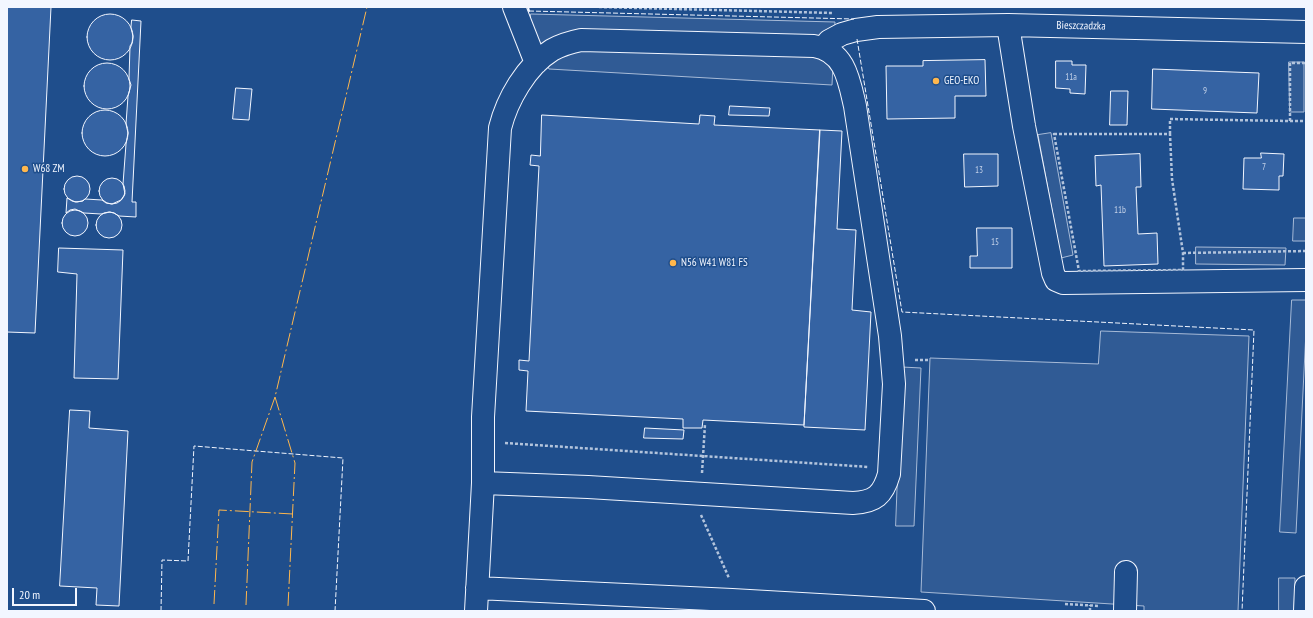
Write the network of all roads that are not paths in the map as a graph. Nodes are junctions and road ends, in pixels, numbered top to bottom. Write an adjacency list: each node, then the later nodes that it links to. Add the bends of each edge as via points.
1 (514, 7): 5 (street)
2 (1008, 25): 3 (street, Bieszczadzka); 4 (street, Bieszczadzka, via 878,27 842,34 829,41); 6 (street, via 1024,126 1056,280 1063,283)
3 (1306, 32)
4 (824, 48): 5 (street, via 737,43 581,40 551,51); 7 (street, via 835,56 844,69 855,106 890,336 894,384 890,474 881,494 862,503 853,503)
5 (536, 63): 7 (street, via 513,94 500,128 483,417)
6 (1306, 280)
7 (483, 483): 9 (street)
8 (1126, 572): 13 (street)
9 (477, 588): 11 (street); 12 (street)
10 (1306, 588): 14 (street)
11 (476, 611)
12 (924, 611)
13 (1125, 611)
14 (1305, 611)

